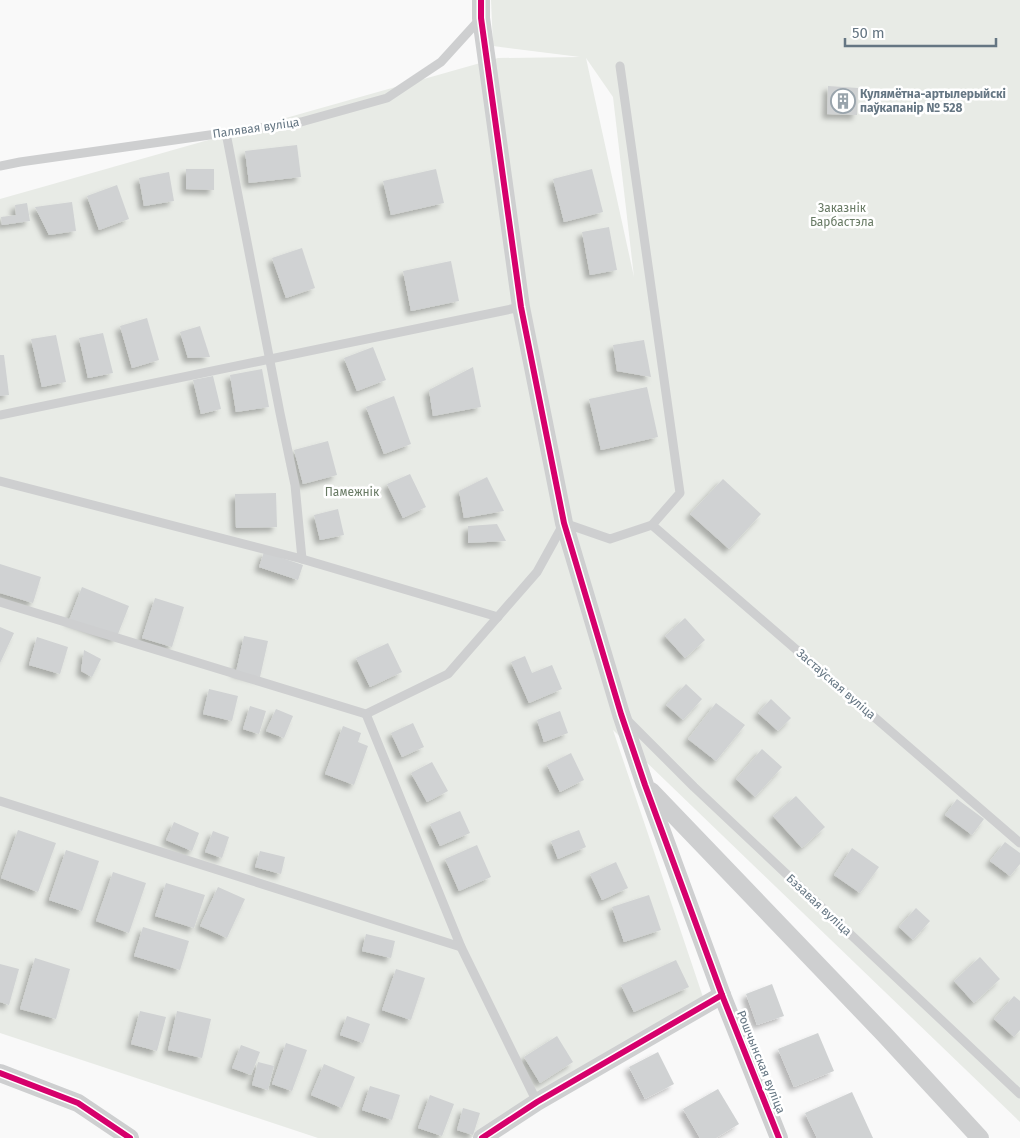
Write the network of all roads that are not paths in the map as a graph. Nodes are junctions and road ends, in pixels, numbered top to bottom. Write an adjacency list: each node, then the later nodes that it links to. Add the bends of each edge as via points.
1 (481, 0): 2 (street, Рошчынская вуліца)
2 (481, 18): 4 (lane, Палявая вуліца, via 441,62 387,98 301,122); 6 (street, Рошчынская вуліца)
3 (620, 66): 11 (lane, via 680,493)
4 (226, 133): 5 (lane, Палявая вуліца); 7 (lane)
5 (0, 166)
6 (520, 307): 7 (lane); 10 (street, Рошчынская вуліца)
7 (270, 359): 8 (lane); 12 (lane, via 295,485)
8 (0, 414)
9 (0, 481): 12 (lane)
10 (564, 523): 11 (lane, via 610,539); 14 (lane, via 537,572); 16 (street, Рошчынская вуліца)
11 (652, 525): 19 (lane, Застаўская вуліца)
12 (302, 559): 14 (lane)
13 (0, 602): 15 (lane)
14 (498, 617): 15 (lane, via 448,674)
15 (366, 714): 20 (lane)
16 (621, 714): 17 (street, Рошчынская вуліца); 23 (lane, Бэзавая вуліца, via 694,787)
17 (645, 785): 21 (street, Рошчынская вуліца); 28 (street)
18 (0, 802): 20 (lane)
19 (1020, 843)
20 (461, 947): 24 (lane)
21 (722, 995): 24 (street); 27 (street, Рошчынская вуліца)
22 (0, 1073): 25 (street, via 78,1103)
23 (1020, 1094)
24 (537, 1102): 26 (street)
25 (130, 1138)
26 (482, 1138)
27 (779, 1138)
28 (980, 1138)

